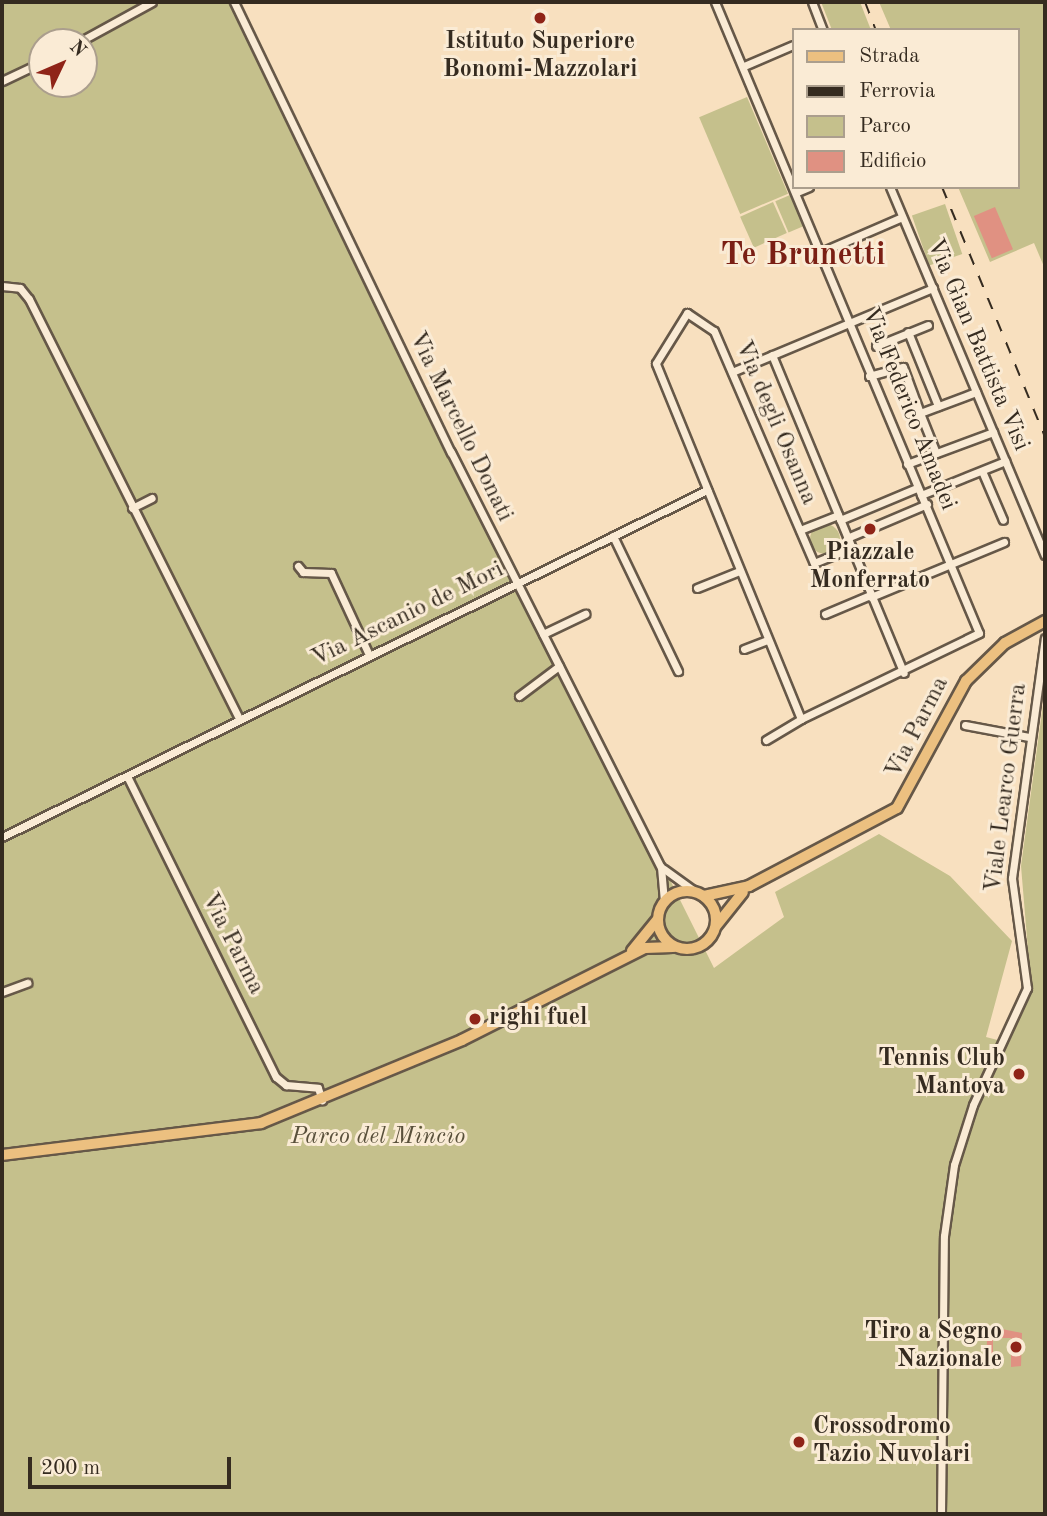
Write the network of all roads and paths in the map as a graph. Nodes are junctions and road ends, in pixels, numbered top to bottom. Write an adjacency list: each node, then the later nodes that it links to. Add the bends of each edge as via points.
1 (152, 2): 6 (street)
2 (234, 2): 53 (street, Via Marcello Donati)
3 (715, 2): 8 (street, Via Federico Amadei)
4 (812, 2): 5 (street)
5 (822, 28)
6 (98, 32)
7 (792, 45): 8 (street)
8 (744, 66): 11 (street, Via Federico Amadei)
9 (28, 69): 10 (street)
10 (2, 81)
11 (792, 180)
12 (796, 189): 15 (street, Via Federico Amadei)
13 (804, 189): 15 (street)
14 (891, 189): 16 (street, Via Gian Battista Visi)
15 (797, 192): 17 (street, Via Federico Amadei)
16 (902, 217): 17 (street); 19 (street, Via Gian Battista Visi)
17 (819, 253): 21 (street, Via Federico Amadei)
18 (2, 286): 41 (street, via 24,291)
19 (933, 288): 21 (street); 29 (street, Via Gian Battista Visi)
20 (928, 324): 22 (street)
21 (848, 325): 24 (street); 28 (street, Via Federico Amadei)
22 (908, 332): 23 (street); 25 (street)
23 (876, 346)
24 (772, 355): 27 (street); 42 (street)
25 (919, 358): 26 (street); 30 (street)
26 (903, 367): 28 (street); 31 (street)
27 (732, 372): 37 (street, Via degli Osanna, via 714,331 687,313 656,363); 44 (street, Via degli Osanna)
28 (869, 376): 35 (street, Via Federico Amadei)
29 (976, 393): 30 (street); 32 (street, Via Gian Battista Visi)
30 (938, 406): 31 (street)
31 (920, 412): 33 (street)
32 (993, 432): 33 (street); 34 (street, Via Gian Battista Visi)
33 (936, 453): 35 (street)
34 (1005, 461): 36 (street); 49 (street, Via Gian Battista Visi)
35 (906, 464): 38 (street, Via Federico Amadei)
36 (982, 471): 38 (street); 43 (street)
37 (707, 491): 45 (street, Via Ascanio de Mori); 52 (street)
38 (919, 491): 40 (street, Via Federico Amadei); 42 (street)
39 (152, 498): 41 (street)
40 (927, 504): 46 (street); 50 (street, Via Federico Amadei)
41 (132, 508): 68 (street)
42 (839, 518): 44 (street); 46 (street)
43 (1003, 520)
44 (800, 530): 48 (street, Via degli Osanna, via 814,563)
45 (613, 536): 53 (street, Via Ascanio de Mori); 65 (street)
46 (847, 538): 48 (street)
47 (1004, 542): 50 (street)
48 (851, 548): 55 (street)
49 (1045, 555)
50 (950, 564): 55 (street); 66 (street, Via Federico Amadei, via 976,623 975,639)
51 (298, 566): 63 (street, via 303,572 331,573)
52 (739, 571): 54 (street); 61 (street)
53 (517, 583): 59 (street, Via Marcello Donati); 63 (street, Via Ascanio de Mori)
54 (697, 588)
55 (870, 596): 57 (street); 66 (street)
56 (585, 614): 59 (street)
57 (825, 614)
58 (1045, 621): 76 (main road, Via Parma, via 1004,643 966,681 897,808)
59 (543, 634): 64 (street, Via Marcello Donati)
60 (1045, 638): 71 (street, Viale Learco Guerra)
61 (766, 639): 62 (street); 69 (street)
62 (744, 649)
63 (369, 655): 68 (street, Via Ascanio de Mori)
64 (559, 666): 67 (street); 75 (street, Via Marcello Donati)
65 (678, 671)
66 (904, 673): 69 (street)
67 (519, 696)
68 (239, 719): 73 (street, Via Ascanio de Mori)
69 (801, 719): 72 (street)
70 (965, 725): 71 (street)
71 (1029, 737): 87 (street, Viale Learco Guerra, via 1012,878 1027,988 973,1105 954,1165 944,1236)
72 (766, 740)
73 (127, 776): 74 (street, Via Ascanio de Mori); 85 (street, Via Parma, via 276,1077 286,1085 318,1088)
74 (2, 837)
75 (661, 866): 77 (street, Via Marcello Donati); 78 (street, Via Marcello Donati)
76 (749, 886): 77 (main road, Via Parma); 80 (main road, Via Parma)
77 (700, 894): 78 (main road, via 680,892); 80 (main road)
78 (664, 901): 79 (main road)
79 (657, 920): 81 (main road); 82 (main road)
80 (716, 927): 81 (main road, via 699,948)
81 (673, 947): 82 (main road, via 652,946)
82 (624, 958): 85 (main road)
83 (27, 983): 84 (street)
84 (2, 992)
85 (323, 1101): 86 (main road, via 237,1129)
86 (2, 1155)
87 (941, 1514)

